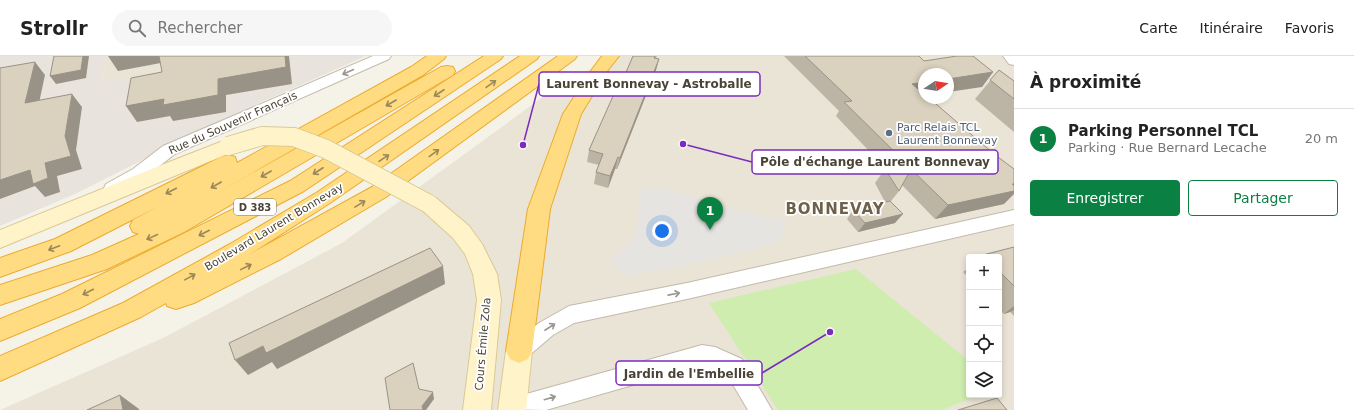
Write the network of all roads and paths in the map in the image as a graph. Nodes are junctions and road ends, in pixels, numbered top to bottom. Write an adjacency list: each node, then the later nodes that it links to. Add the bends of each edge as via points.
1 (384, 56): 11 (street, Rue du Souvenir Français, one-way to 11, via 169,150 139,173)
2 (474, 56): 17 (highway, one-way to 17, via 176,226 99,262)
3 (495, 56): 19 (highway, D 383, one-way to 19, via 296,186 71,301)
4 (531, 56): 18 (highway, Boulevard Laurent Bonnevay / D 383, one-way to 4, via 324,198)
5 (569, 56): 18 (highway, one-way to 5, via 186,296 329,222 379,192)
6 (611, 56): 20 (highway, via 572,114 539,209)
7 (1010, 56): 9 (street)
8 (434, 58): 15 (highway, one-way to 15, via 129,213 63,244); 16 (highway, one-way to 16, via 417,71 155,220)
9 (1014, 61)
10 (228, 146): 11 (main road, Cours Émile Zola, via 170,168); 14 (highway, via 118,204 56,232); 23 (main road, Cours Émile Zola, bridge, via 262,136 294,137 326,149 429,204 461,232 474,250 485,274 489,300)
11 (78, 209): 13 (main road, Rue du Souvenir Français)
12 (1014, 217): 20 (street, one-way to 12, via 546,329 569,315)
13 (0, 239)
14 (0, 253)
15 (0, 268)
16 (0, 291)
17 (0, 295)
18 (132, 310): 21 (highway, Boulevard Laurent Bonnevay / D 383)
19 (0, 330)
20 (519, 351): 22 (main road)
21 (0, 369)
22 (512, 409): 24 (street, one-way to 24, via 702,355 715,356 734,366)
23 (477, 410)
24 (761, 410)

